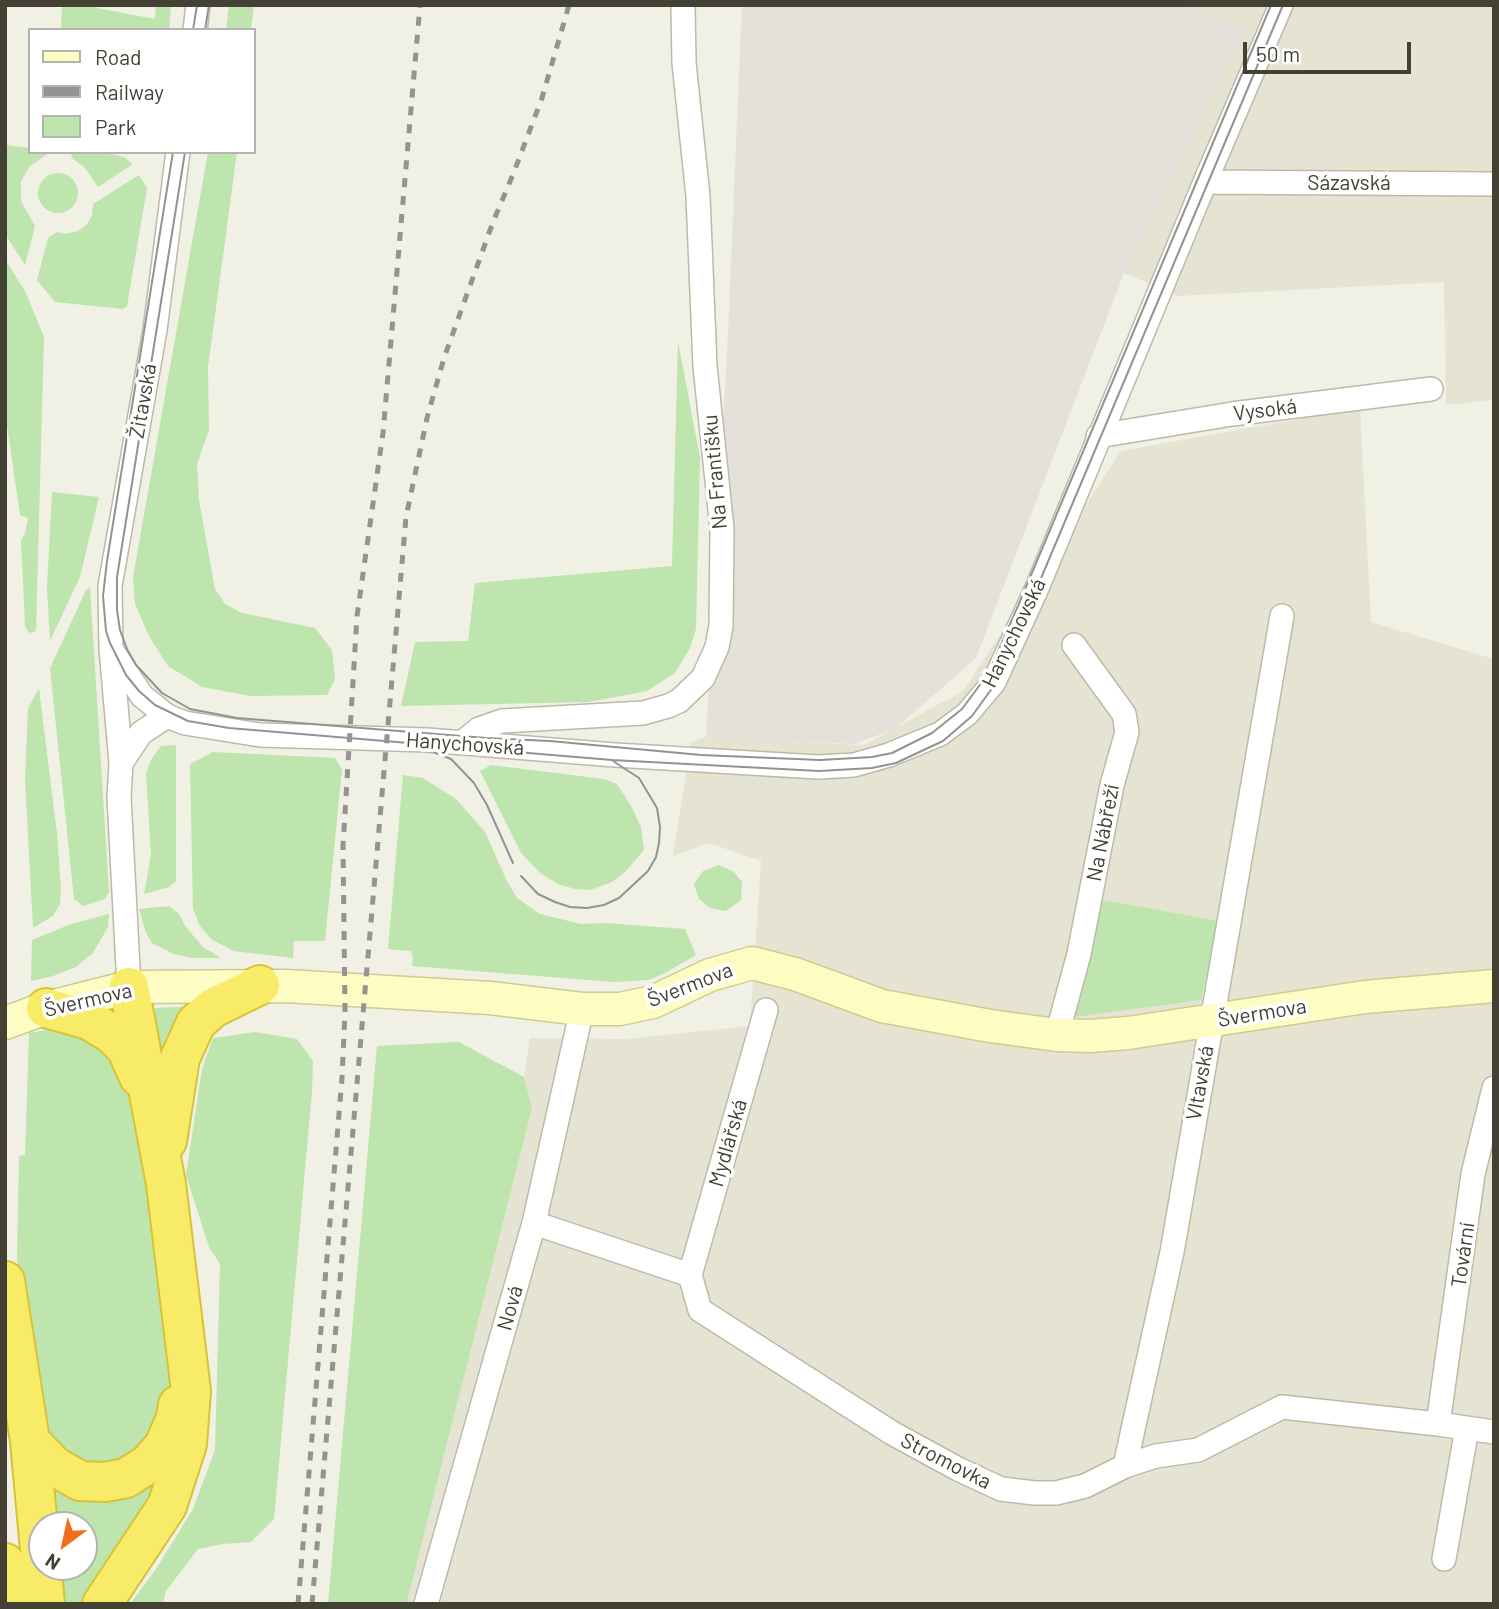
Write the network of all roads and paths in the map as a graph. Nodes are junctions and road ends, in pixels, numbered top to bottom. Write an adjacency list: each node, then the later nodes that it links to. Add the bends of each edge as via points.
1 (198, 5): 4 (street)
2 (683, 5): 14 (street, Na Františku, via 705,366 722,529 717,647 704,678 668,706 643,713 502,721 479,729)
3 (1281, 5): 6 (street, Hanychovská)
4 (195, 28)
5 (178, 154): 12 (street, Žitavská, via 155,330 110,586)
6 (1205, 182): 7 (street, Sázavská); 9 (street, Hanychovská)
7 (1494, 184)
8 (1432, 389): 9 (street, Vysoká)
9 (1098, 436): 14 (street, Hanychovská, via 995,682 967,714 916,746 854,765 818,767)
10 (1282, 615): 22 (street, Vltavská)
11 (1074, 645): 24 (street, Na Nábřeží, via 1124,714 1128,732)
12 (111, 649): 13 (street, via 142,696); 15 (street, Žitavská)
13 (167, 716): 14 (street, Hanychovská, via 260,736); 15 (street, via 141,733)
14 (462, 743)
15 (121, 763): 18 (street, Žitavská)
16 (260, 985): 18 (street, Švermova); 20 (street, Švermova, via 490,998); 26 (highway, via 213,1007 197,1023 180,1058)
17 (1494, 986): 22 (street, Švermova, via 1365,997)
18 (129, 987): 19 (street, Švermova); 26 (highway)
19 (46, 1008): 23 (street, Švermova); 26 (highway, via 89,1020 126,1048 141,1082)
20 (582, 1009): 24 (street, Švermova, via 620,1009 653,1002 710,975 752,963 882,1006); 27 (street, Nová)
21 (766, 1010): 28 (street, Mydlářská)
22 (1211, 1020): 24 (street, Švermova, via 1128,1033); 35 (street, Vltavská, via 1172,1252)
23 (5, 1023)
24 (1057, 1035)
25 (1494, 1088): 31 (street, Tovární, via 1473,1174)
26 (163, 1167): 30 (highway)
27 (534, 1223): 28 (street); 41 (street, Nová)
28 (690, 1275): 35 (street, Stromovka, via 700,1310 892,1433 1001,1489 1056,1493 1085,1486)
29 (5, 1281): 34 (highway)
30 (188, 1363): 34 (highway, via 176,1418 164,1446 126,1478 80,1480 54,1466); 40 (highway, via 187,1444 167,1506)
31 (1438, 1424): 32 (street, Stromovka); 35 (street, Stromovka, via 1282,1407 1198,1450)
32 (1467, 1428): 33 (street, Stromovka); 36 (street)
33 (1494, 1433)
34 (30, 1441): 39 (highway)
35 (1125, 1466)
36 (1444, 1559)
37 (5, 1563): 38 (highway)
38 (8, 1604)
39 (45, 1604)
40 (102, 1604)
41 (426, 1604)

